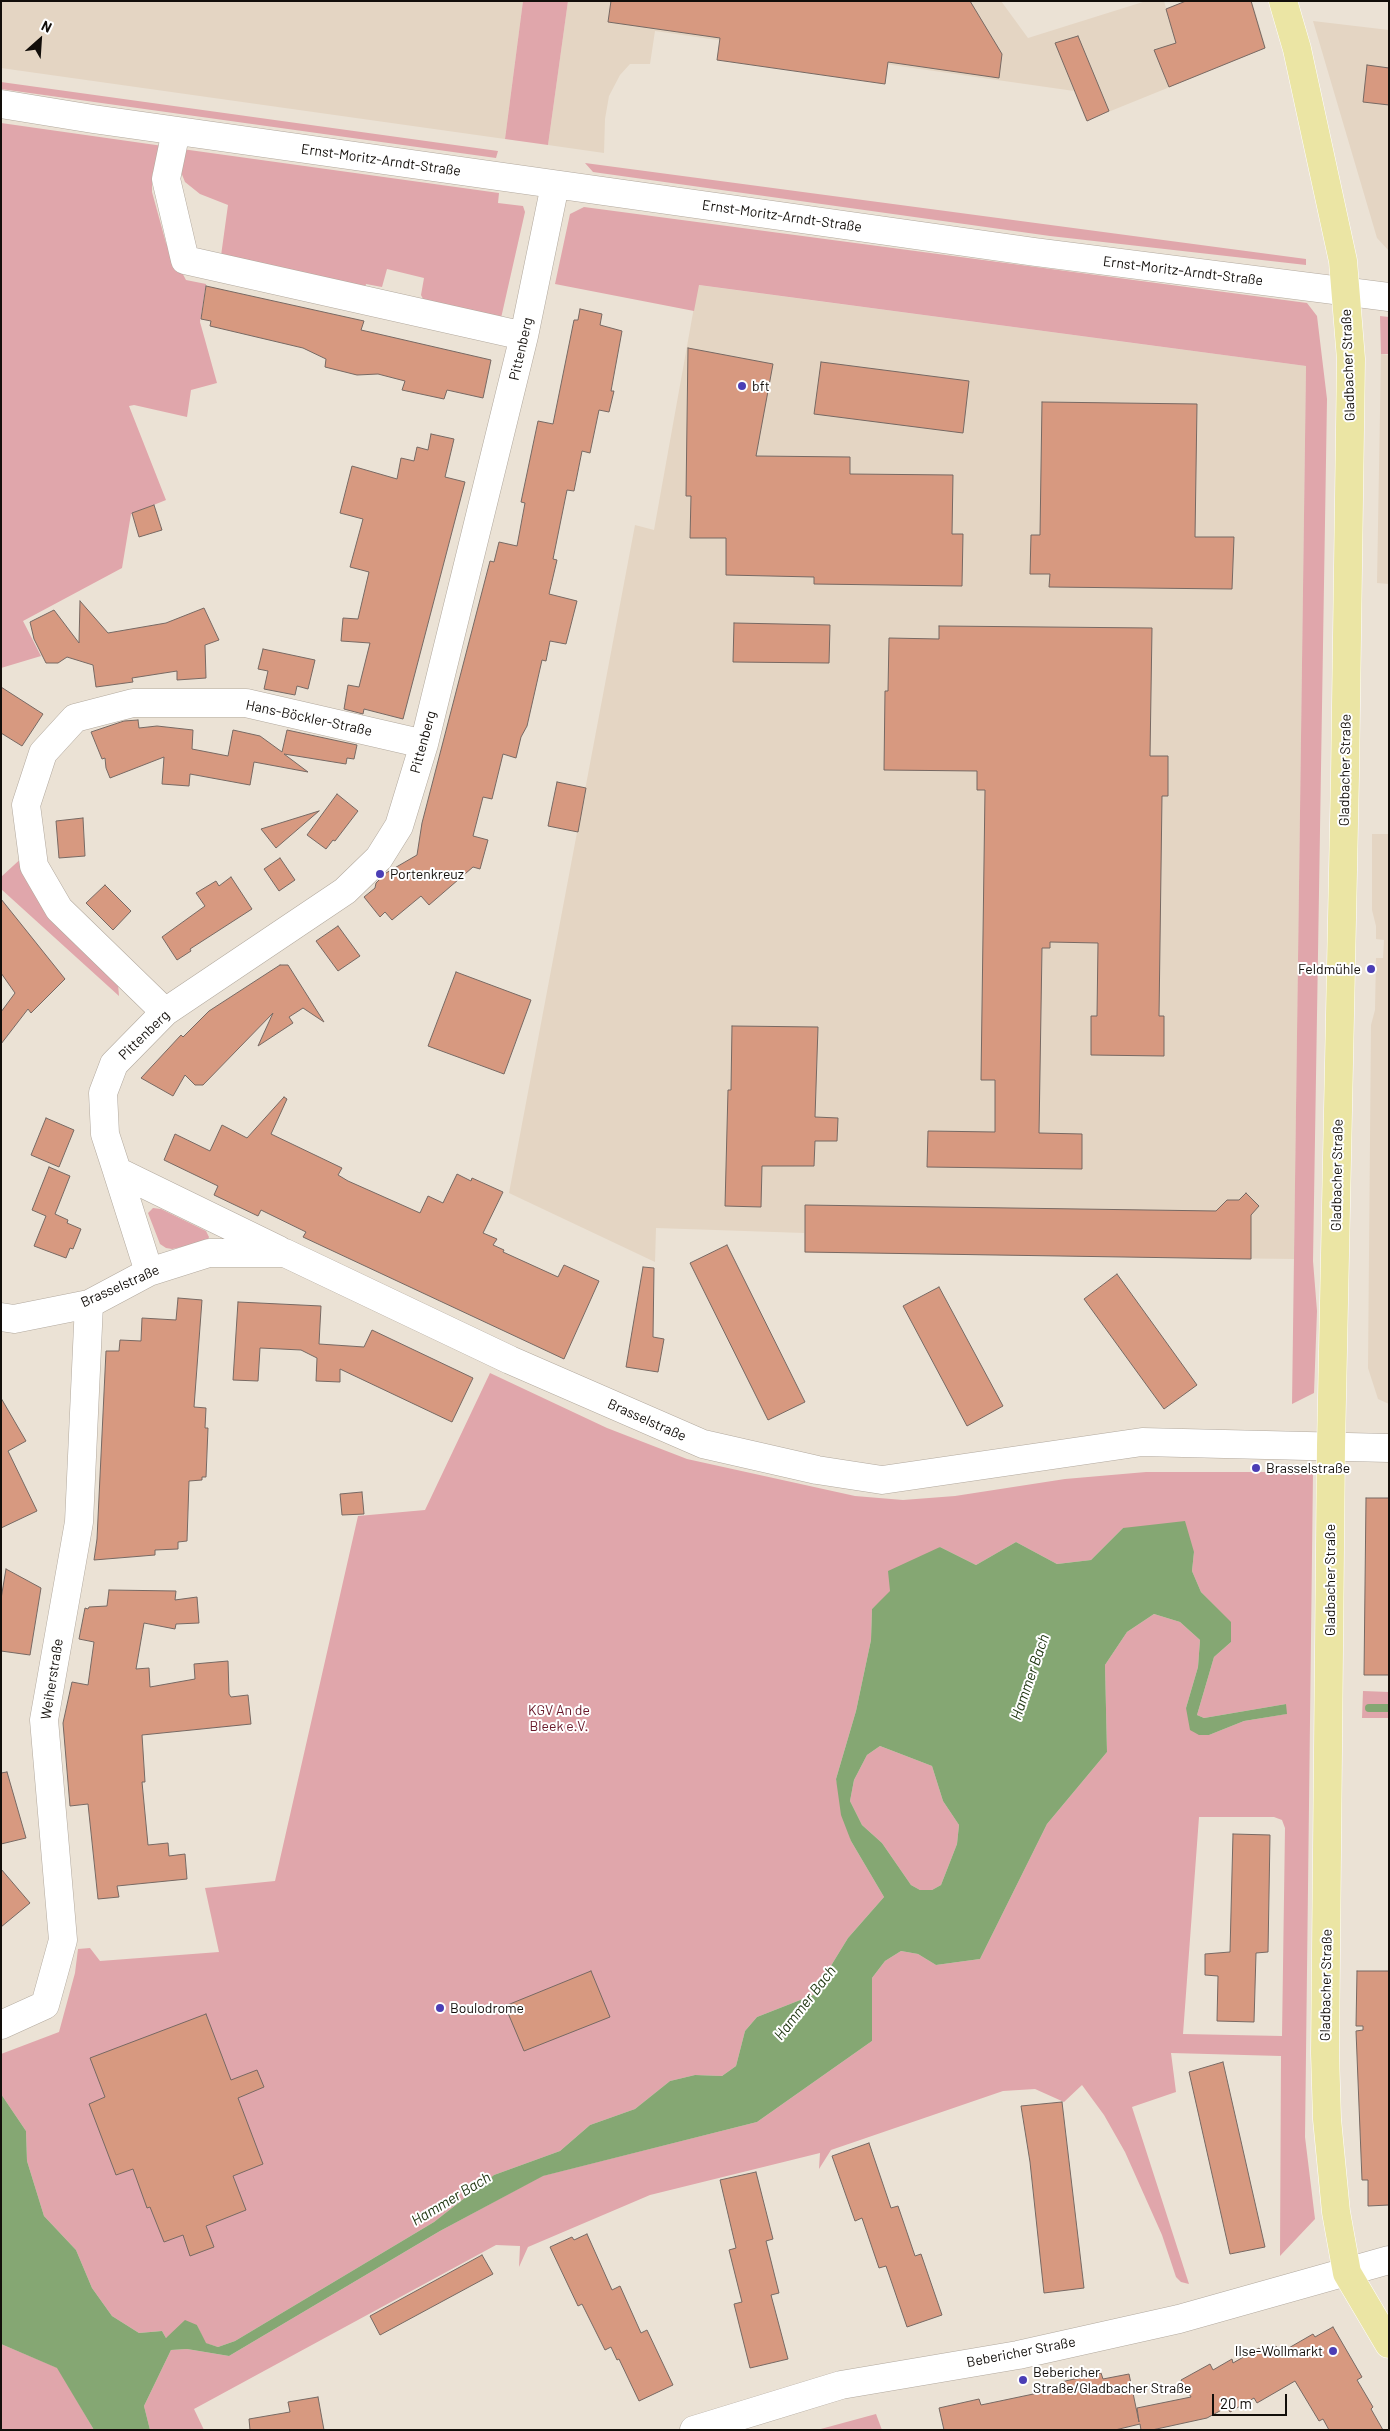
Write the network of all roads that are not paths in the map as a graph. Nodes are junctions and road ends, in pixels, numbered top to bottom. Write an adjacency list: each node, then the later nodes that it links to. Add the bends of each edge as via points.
1 (1283, 1): 5 (main road, Gladbacher Straße, via 1341,252)
2 (1, 104): 3 (street, Ernst-Moritz-Arndt-Straße)
3 (176, 131): 4 (street, Ernst-Moritz-Arndt-Straße); 7 (street, via 166,179 185,260)
4 (555, 185): 5 (street, Ernst-Moritz-Arndt-Straße); 7 (street, Pittenberg)
5 (1346, 293): 6 (street, Ernst-Moritz-Arndt-Straße); 15 (main road, Gladbacher Straße, via 1351,358)
6 (1389, 297)
7 (524, 336): 8 (street, Pittenberg)
8 (424, 744): 9 (street, Pittenberg, via 399,826 379,858 345,891); 9 (street, Hans-Böckler-Straße, via 246,703 133,702 75,718 43,753 26,806 34,866 59,909)
9 (165, 1012): 10 (street, Pittenberg, via 114,1064 103,1094 105,1134)
10 (117, 1171): 11 (street); 12 (street, Pittenberg)
11 (285, 1253): 12 (street, Brasselstraße, via 209,1252); 15 (street, Brasselstraße, via 510,1360 703,1444 817,1470 882,1480 1142,1442)
12 (149, 1272): 13 (street, Brasselstraße)
13 (89, 1304): 14 (street, Brasselstraße, via 14,1319); 17 (street, Weiherstraße, via 79,1522 44,1720 63,1940 45,2005)
14 (1, 1317)
15 (1331, 1446): 16 (street, Brasselstraße); 19 (main road, Gladbacher Straße, via 1326,2119 1335,2203)
16 (1389, 1448)
17 (1, 2025)
18 (1389, 2260): 19 (street, Bebericher Straße)
19 (1348, 2273): 20 (main road, Gladbacher Straße); 21 (street, Bebericher Straße, via 1141,2327 1018,2354 841,2385)
20 (1389, 2344)
21 (694, 2430)

